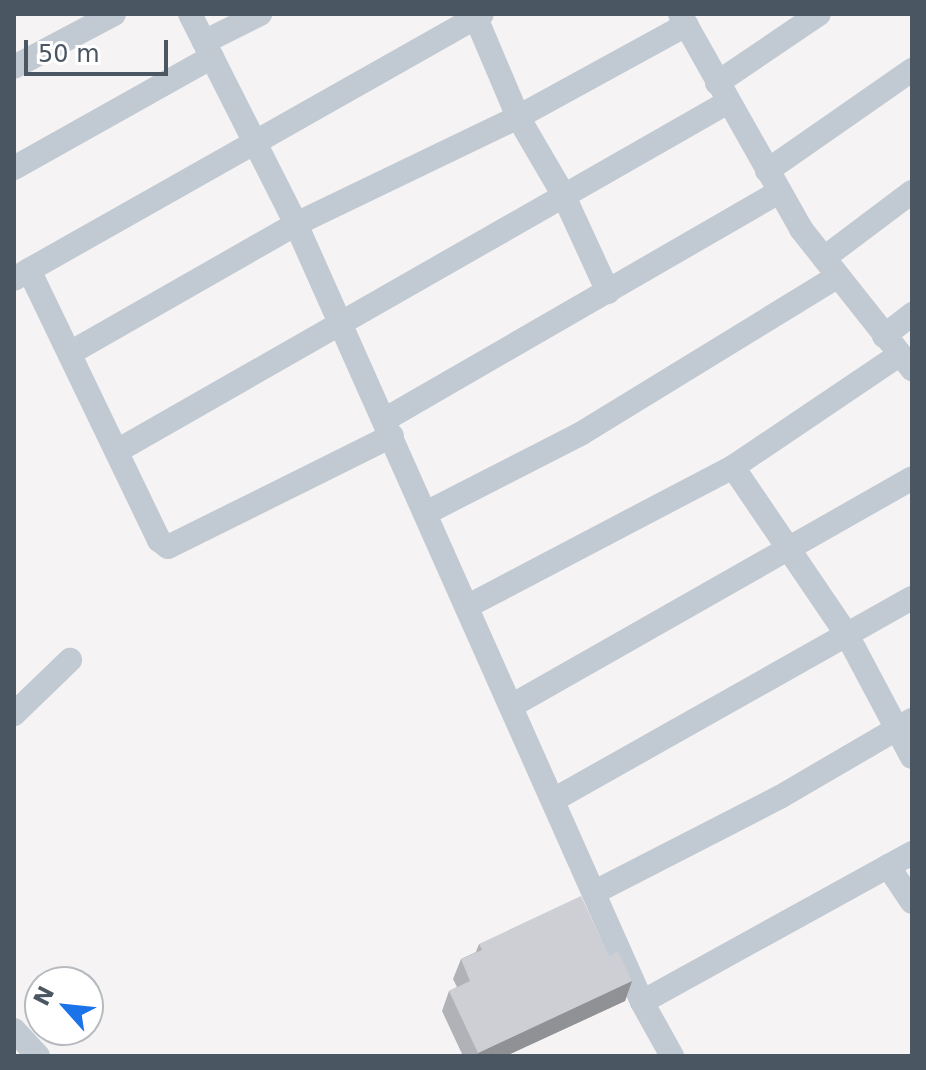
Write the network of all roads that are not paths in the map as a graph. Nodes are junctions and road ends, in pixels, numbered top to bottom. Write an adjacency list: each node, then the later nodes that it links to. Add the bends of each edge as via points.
1 (114, 14): 8 (street)
2 (190, 14): 7 (street)
3 (260, 14): 7 (street)
4 (819, 14): 10 (street)
5 (479, 16): 11 (street); 12 (street)
6 (683, 19): 10 (street); 11 (street)
7 (208, 50): 12 (street); 13 (street)
8 (14, 67)
9 (912, 70): 14 (street)
10 (722, 92): 14 (street); 16 (street)
11 (518, 117): 16 (street); 17 (street)
12 (254, 140): 17 (street); 19 (street)
13 (14, 168)
14 (773, 181): 18 (street); 20 (street)
15 (912, 192): 18 (street)
16 (563, 194): 20 (street); 22 (street)
17 (296, 224): 22 (street); 23 (street)
18 (831, 267): 24 (street); 29 (street, via 582,433)
19 (22, 274): 23 (street)
20 (608, 292): 25 (street)
21 (912, 314): 24 (street)
22 (341, 322): 25 (street); 26 (street)
23 (70, 353): 26 (street)
24 (898, 353): 27 (street)
25 (388, 428): 26 (street, via 173,547 159,540); 29 (street)
26 (117, 451)
27 (733, 467): 30 (street); 32 (street)
28 (912, 478): 30 (street)
29 (426, 513): 32 (street)
30 (792, 549): 33 (street); 35 (street)
31 (912, 598): 33 (street)
32 (468, 606): 35 (street)
33 (847, 635): 37 (street); 39 (street)
34 (70, 660): 36 (street)
35 (513, 705): 39 (street)
36 (14, 714)
37 (905, 724): 38 (street); 42 (street, via 780,797)
38 (912, 757)
39 (555, 799): 42 (street)
40 (912, 853): 41 (street)
41 (888, 866): 43 (street); 44 (street)
42 (595, 892): 44 (street)
43 (912, 902)
44 (642, 1002): 47 (street)
45 (14, 1030): 46 (street)
46 (38, 1056)
47 (672, 1056)

